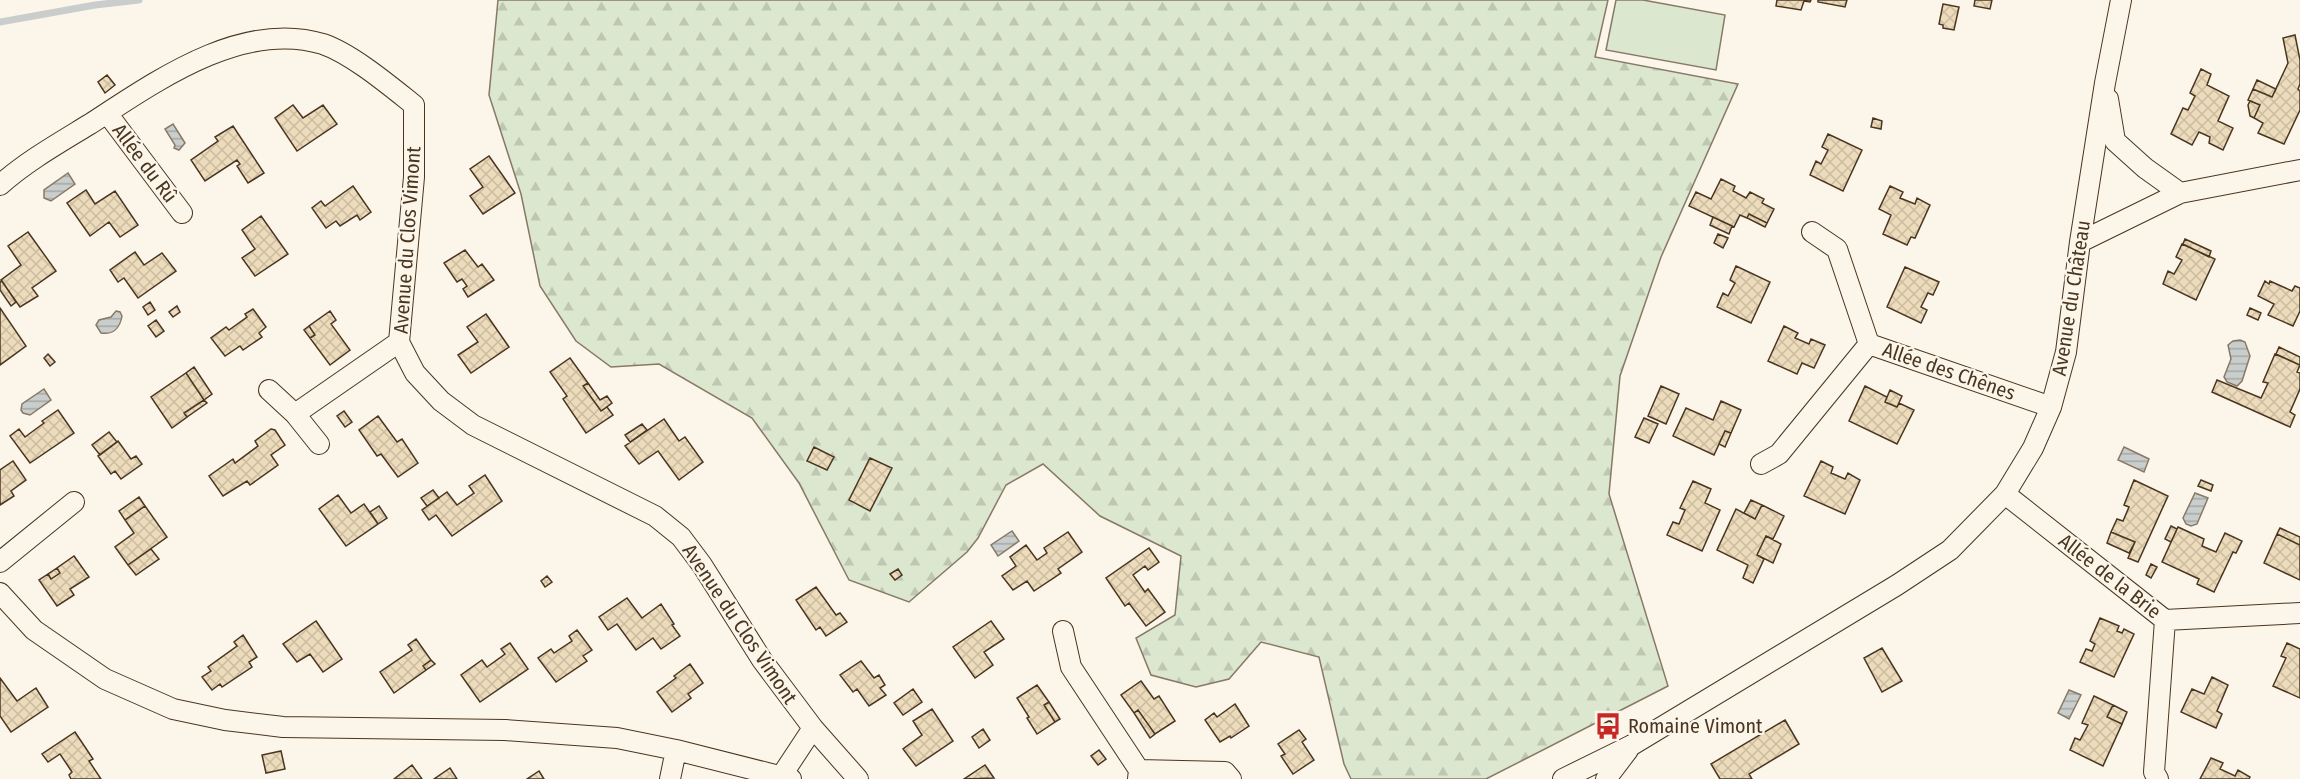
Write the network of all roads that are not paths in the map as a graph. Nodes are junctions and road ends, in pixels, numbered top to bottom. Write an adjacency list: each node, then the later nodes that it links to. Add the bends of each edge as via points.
1 (2121, 0): 2 (street, Avenue du Château)
2 (2105, 83): 6 (street, via 2115,141); 9 (street, Avenue du Château)
3 (107, 113): 5 (street, Avenue du Clos Vimont); 7 (street, Allée du Rû); 10 (street, Avenue du Clos Vimont, via 196,60 268,39 325,45 368,69 414,105 414,177)
4 (2300, 170): 6 (street)
5 (0, 185)
6 (2180, 193): 9 (street)
7 (182, 213)
8 (1812, 232): 11 (street, Allée des Chênes, via 1837,249)
9 (2080, 242): 13 (street, Avenue du Château, via 2066,352)
10 (399, 342): 14 (street); 24 (street, Avenue du Clos Vimont, via 415,373 441,402 473,425 655,516 681,537 762,660)
11 (1869, 344): 13 (street, Allée des Chênes); 16 (street, via 1779,454)
12 (268, 390): 14 (street)
13 (2051, 407): 17 (street, Avenue du Château, via 2033,448)
14 (295, 414): 15 (street)
15 (319, 444)
16 (1761, 464)
17 (2005, 494): 22 (street, Allée de la Brie); 25 (street, Avenue du Château, via 1950,550)
18 (74, 502): 19 (street)
19 (0, 562)
20 (0, 593): 26 (street, via 34,630 105,679 173,709 283,727 505,730 617,738)
21 (2300, 613): 22 (street, Allée de la Brie)
22 (2164, 620): 34 (street, via 2154,772)
23 (1063, 631): 27 (street, via 1071,667)
24 (813, 728): 28 (street); 30 (street, Avenue du Clos Vimont)
25 (1632, 745): 32 (street, Avenue du Château); 33 (street, Avenue du Château)
26 (676, 750): 28 (street); 29 (street)
27 (1138, 774): 31 (street, via 1225,772)
28 (786, 777)
29 (670, 779)
30 (858, 779)
31 (1231, 779)
32 (1563, 779)
33 (1606, 779)
34 (2158, 779)

